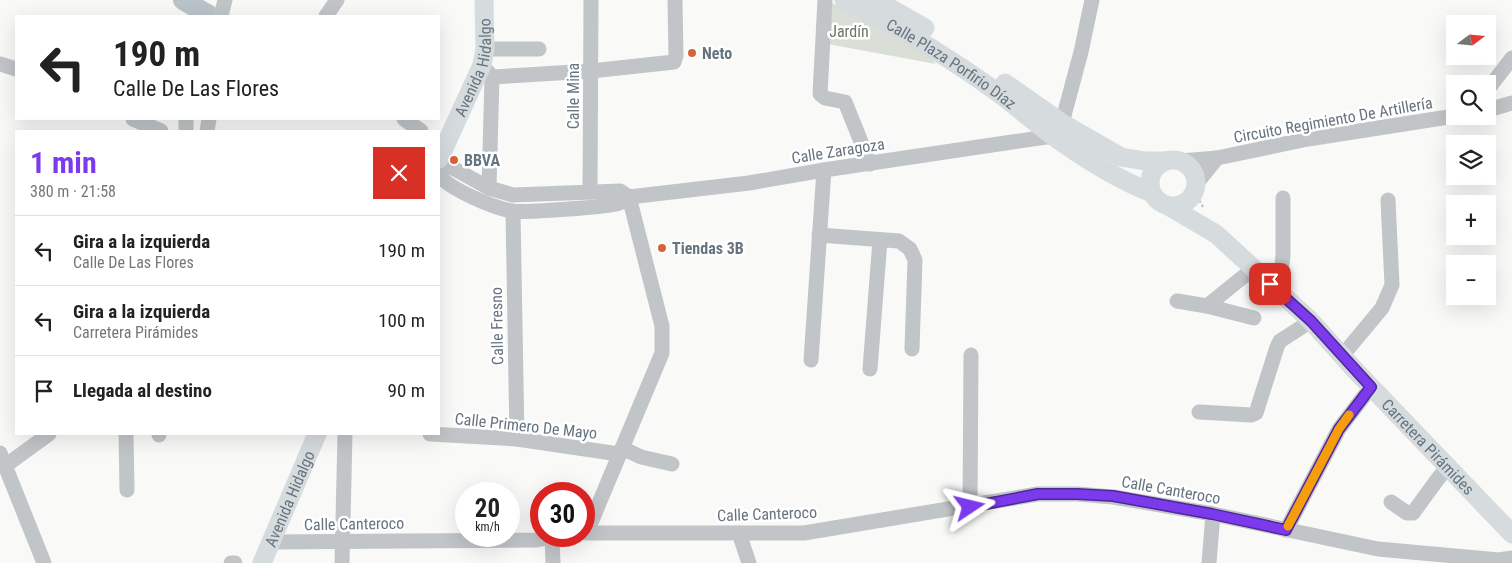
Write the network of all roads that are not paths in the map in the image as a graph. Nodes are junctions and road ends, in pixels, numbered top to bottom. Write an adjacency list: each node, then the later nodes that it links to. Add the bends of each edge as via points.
1 (225, 0): 10 (street)
2 (337, 0): 11 (street)
3 (484, 0): 15 (main road, Avenida Hidalgo)
4 (591, 0): 17 (street, Calle Mina)
5 (675, 0): 17 (street, via 674,62)
6 (824, 0): 30 (street, via 820,94 846,102)
7 (844, 0): 26 (main road, Calle Plaza Porfirio Díaz, via 927,44)
8 (876, 0): 26 (main road, Calle Plaza Porfirio Díaz, via 934,34)
9 (1092, 0): 26 (street, via 1081,52)
10 (221, 15)
11 (327, 15)
12 (539, 49): 15 (street)
13 (1512, 58): 18 (street)
14 (0, 64): 16 (street)
15 (486, 64): 17 (street); 27 (main road, Avenida Hidalgo); 34 (street)
16 (15, 70)
17 (591, 71): 36 (street, Calle Mina)
18 (1496, 79)
19 (1512, 103): 20 (street)
20 (1496, 108)
21 (1446, 117): 28 (street, Circuito Regimiento De Artillería, via 1308,139)
22 (135, 120): 24 (street)
23 (405, 120): 25 (street)
24 (159, 130)
25 (420, 130)
26 (1057, 130): 29 (main road, via 1121,158 1145,162); 30 (street, Calle Zaragoza); 37 (main road, via 1134,186)
27 (440, 151)
28 (1217, 158): 29 (street, Circuito Regimiento De Artillería); 35 (street)
29 (1172, 161): 35 (main road, via 1192,170); 37 (main road, via 1158,165 1153,171 1150,178)
30 (870, 164): 32 (street, Calle Zaragoza)
31 (440, 168): 34 (street, Calle Zaragoza, via 451,167)
32 (824, 170): 38 (street, Calle Zaragoza, via 749,184); 44 (street)
33 (440, 176): 42 (street, Calle Zaragoza, via 444,182 487,204)
34 (489, 188): 36 (street, Calle Zaragoza, via 513,195)
35 (1194, 191): 41 (main road, via 1185,203); 43 (main road)
36 (590, 192): 38 (street, Calle Zaragoza, via 620,192)
37 (1152, 193): 41 (main road, via 1162,204)
38 (629, 197): 42 (street, Calle Zaragoza, via 619,204); 65 (street, via 663,339 659,362)
39 (1283, 198): 47 (street, via 1284,255)
40 (1388, 200): 54 (street, via 1392,285 1382,308)
41 (1170, 206): 43 (main road)
42 (512, 212): 64 (street, Calle Fresno)
43 (1216, 234): 46 (main road, Carretera Pirámides)
44 (819, 235): 45 (street); 55 (street)
45 (880, 240): 52 (street, via 899,241 910,249 915,260); 56 (street)
46 (1254, 268): 47 (main road, Carretera Pirámides); 49 (street)
47 (1270, 284): 51 (main road, Carretera Pirámides)
48 (1177, 301): 49 (street)
49 (1207, 306): 50 (street)
50 (1254, 318)
51 (1311, 321): 54 (main road, Carretera Pirámides); 58 (street, via 1280,341 1256,413)
52 (912, 350)
53 (971, 354): 71 (street)
54 (1342, 356): 57 (main road, Carretera Pirámides)
55 (811, 360)
56 (870, 368)
57 (1371, 387): 68 (main road, Carretera Pirámides); 74 (street, via 1339,429)
58 (1199, 412)
59 (46, 435): 66 (street)
60 (126, 435): 69 (street)
61 (317, 435): 80 (main road, Avenida Hidalgo)
62 (345, 435): 79 (street)
63 (440, 435): 64 (street, Calle Primero De Mayo)
64 (517, 440): 65 (street, Calle Primero De Mayo)
65 (621, 451): 67 (street, Calle Primero De Mayo); 72 (street)
66 (3, 460): 83 (street)
67 (672, 464)
68 (1448, 466): 70 (street, via 1413,514); 77 (main road, Carretera Pirámides)
69 (127, 490)
70 (1391, 502)
71 (970, 507): 73 (street, Calle Canteroco, via 1038,494 1077,494 1113,496); 76 (street, Calle Canteroco, via 804,533)
72 (595, 511)
73 (1212, 514): 74 (street, Calle Canteroco); 88 (street)
74 (1286, 530): 82 (street, Calle Canteroco, via 1378,549 1499,560)
75 (595, 532): 76 (street, Calle Canteroco)
76 (739, 533): 87 (street)
77 (1512, 534)
78 (530, 540): 79 (street, Calle Canteroco)
79 (342, 541): 80 (street, Calle Canteroco); 85 (street)
80 (272, 542): 84 (main road, Avenida Hidalgo)
81 (552, 547): 86 (street)
82 (1512, 558)
83 (44, 563)
84 (262, 563)
85 (342, 563)
86 (553, 563)
87 (749, 563)
88 (1209, 563)

